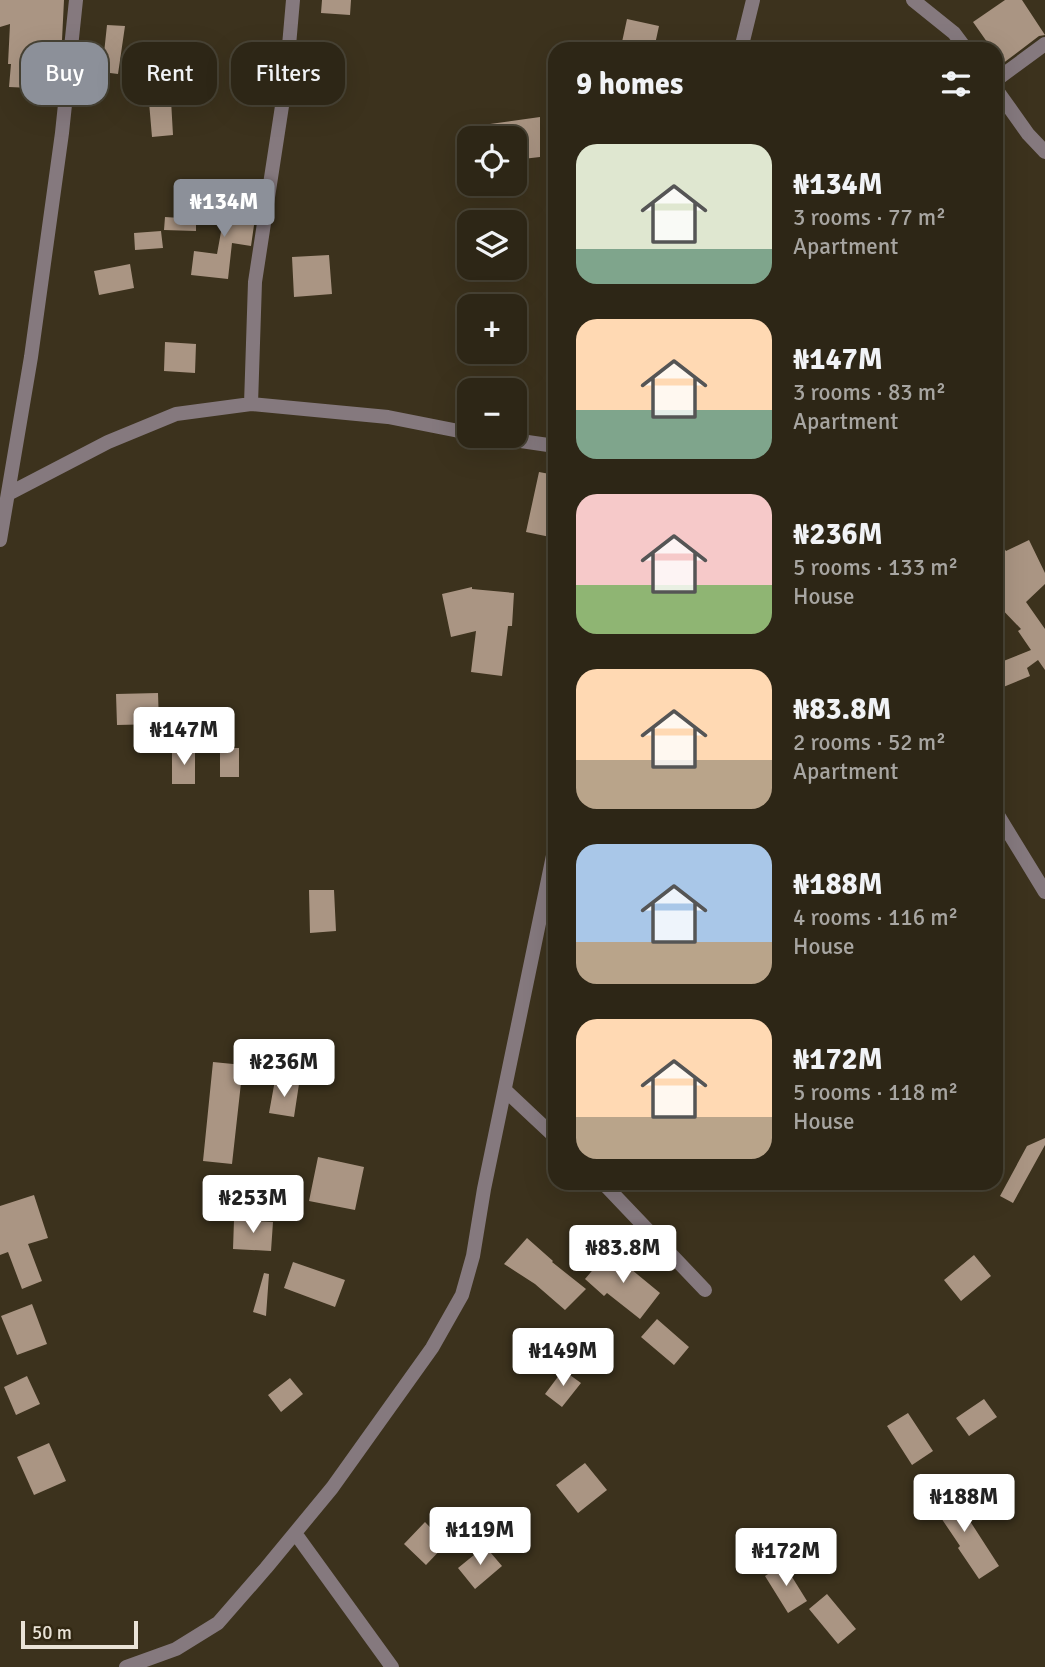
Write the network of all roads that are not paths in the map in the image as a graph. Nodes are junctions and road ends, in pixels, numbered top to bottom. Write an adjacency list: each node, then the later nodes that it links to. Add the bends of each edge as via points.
1 (76, 0): 15 (street, via 62,133)
2 (293, 0): 11 (street, via 286,80 255,282)
3 (753, 0): 5 (street)
4 (913, 0): 6 (street)
5 (743, 42)
6 (961, 42)
7 (1045, 44): 8 (street)
8 (1003, 75)
9 (1003, 99): 10 (street)
10 (1045, 152)
11 (251, 404): 12 (street, via 388,417); 15 (street, via 176,414 108,442)
12 (457, 431)
13 (527, 442): 14 (street)
14 (548, 445)
15 (8, 494): 16 (street)
16 (0, 540)
17 (1003, 823): 19 (street)
18 (548, 880): 20 (street)
19 (1045, 892)
20 (505, 1090): 21 (street); 24 (street, via 462,1295 432,1348)
21 (548, 1130)
22 (610, 1190): 23 (street)
23 (705, 1290)
24 (295, 1533): 25 (street, via 218,1623 176,1649); 26 (street)
25 (126, 1667)
26 (392, 1667)

